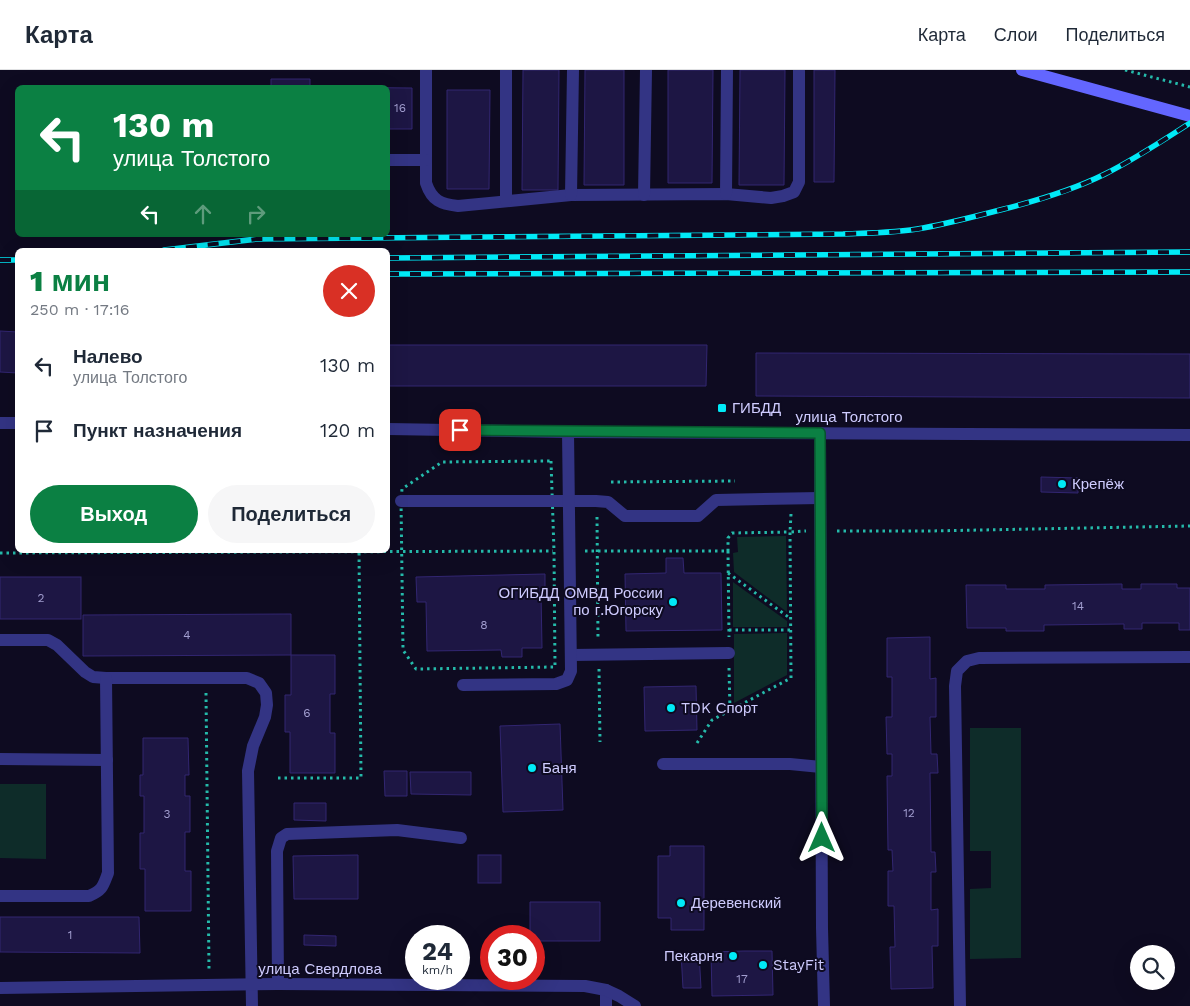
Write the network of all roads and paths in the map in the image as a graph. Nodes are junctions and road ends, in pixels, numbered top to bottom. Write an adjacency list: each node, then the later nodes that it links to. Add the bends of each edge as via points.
1 (426, 70): 12 (street)
2 (506, 70): 16 (street)
3 (573, 70): 14 (street)
4 (646, 70): 15 (street)
5 (727, 70): 13 (street)
6 (1022, 70): 10 (main road)
7 (1125, 70): 9 (path)
8 (799, 71): 13 (street, via 799,182 794,192 771,198)
9 (1190, 87)
10 (1190, 116)
11 (390, 160): 12 (street)
12 (426, 160): 16 (street, via 426,184 429,194 437,200 458,206)
13 (726, 194): 15 (street)
14 (572, 195): 15 (street); 16 (street)
15 (644, 195)
16 (506, 201)
17 (0, 423): 18 (street)
18 (15, 423)
19 (390, 429): 20 (street, улица Толстого)
20 (568, 432): 21 (street, улица Толстого); 28 (street)
21 (820, 433): 22 (street, улица Толстого); 25 (street)
22 (1190, 435)
23 (744, 481): 24 (path)
24 (611, 482)
25 (820, 498): 29 (street, via 716,500 698,516 625,516 608,502); 31 (street)
26 (401, 501): 27 (street); 27 (path, via 402,489 442,462 551,460); 38 (path)
27 (552, 501): 28 (street); 33 (path)
28 (568, 501): 29 (street); 34 (street)
29 (596, 501): 35 (path)
30 (1190, 526): 31 (path)
31 (820, 531): 32 (path); 60 (street)
32 (790, 532): 36 (path, via 732,532 728,538); 43 (path)
33 (554, 551): 34 (path); 38 (path); 38 (path, via 555,667 416,669 403,650)
34 (569, 551): 35 (path); 49 (street)
35 (597, 551): 36 (path); 48 (path)
36 (728, 551): 42 (path)
37 (390, 552): 38 (path)
38 (402, 552)
39 (0, 553): 40 (path)
40 (15, 553)
41 (359, 553): 61 (path, via 361,778)
42 (728, 573): 43 (path); 44 (path)
43 (791, 619): 45 (path)
44 (729, 630): 45 (path); 47 (path)
45 (792, 630): 54 (path, via 791,678)
46 (0, 640): 51 (street, via 48,640 92,677)
47 (729, 653): 48 (street); 54 (path)
48 (599, 654): 49 (street); 55 (path)
49 (571, 655): 53 (street, via 571,671 567,680 556,684)
50 (1190, 657): 73 (street, via 979,658 967,661 957,671)
51 (106, 678): 52 (street); 58 (street)
52 (206, 678): 65 (street, via 247,678 259,683 266,694 266,711 252,746 248,771); 66 (path)
53 (463, 685)
54 (730, 710): 56 (path, via 712,720)
55 (600, 742)
56 (697, 743)
57 (0, 759): 58 (street)
58 (107, 760): 63 (street, via 108,873 98,892 89,896)
59 (663, 764): 60 (street)
60 (822, 767): 72 (street)
61 (278, 778)
62 (461, 838): 64 (street, via 398,830 287,834 281,838 277,851)
63 (0, 896)
64 (278, 984): 65 (street, улица Свердлова); 68 (street, улица Свердлова, via 585,986)
65 (252, 985): 66 (street, улица Свердлова); 69 (street)
66 (209, 986): 67 (street, улица Свердлова)
67 (0, 988)
68 (606, 990): 70 (street); 71 (street, улица Свердлова)
69 (252, 1006)
70 (606, 1006)
71 (635, 1006)
72 (824, 1006)
73 (960, 1006)

